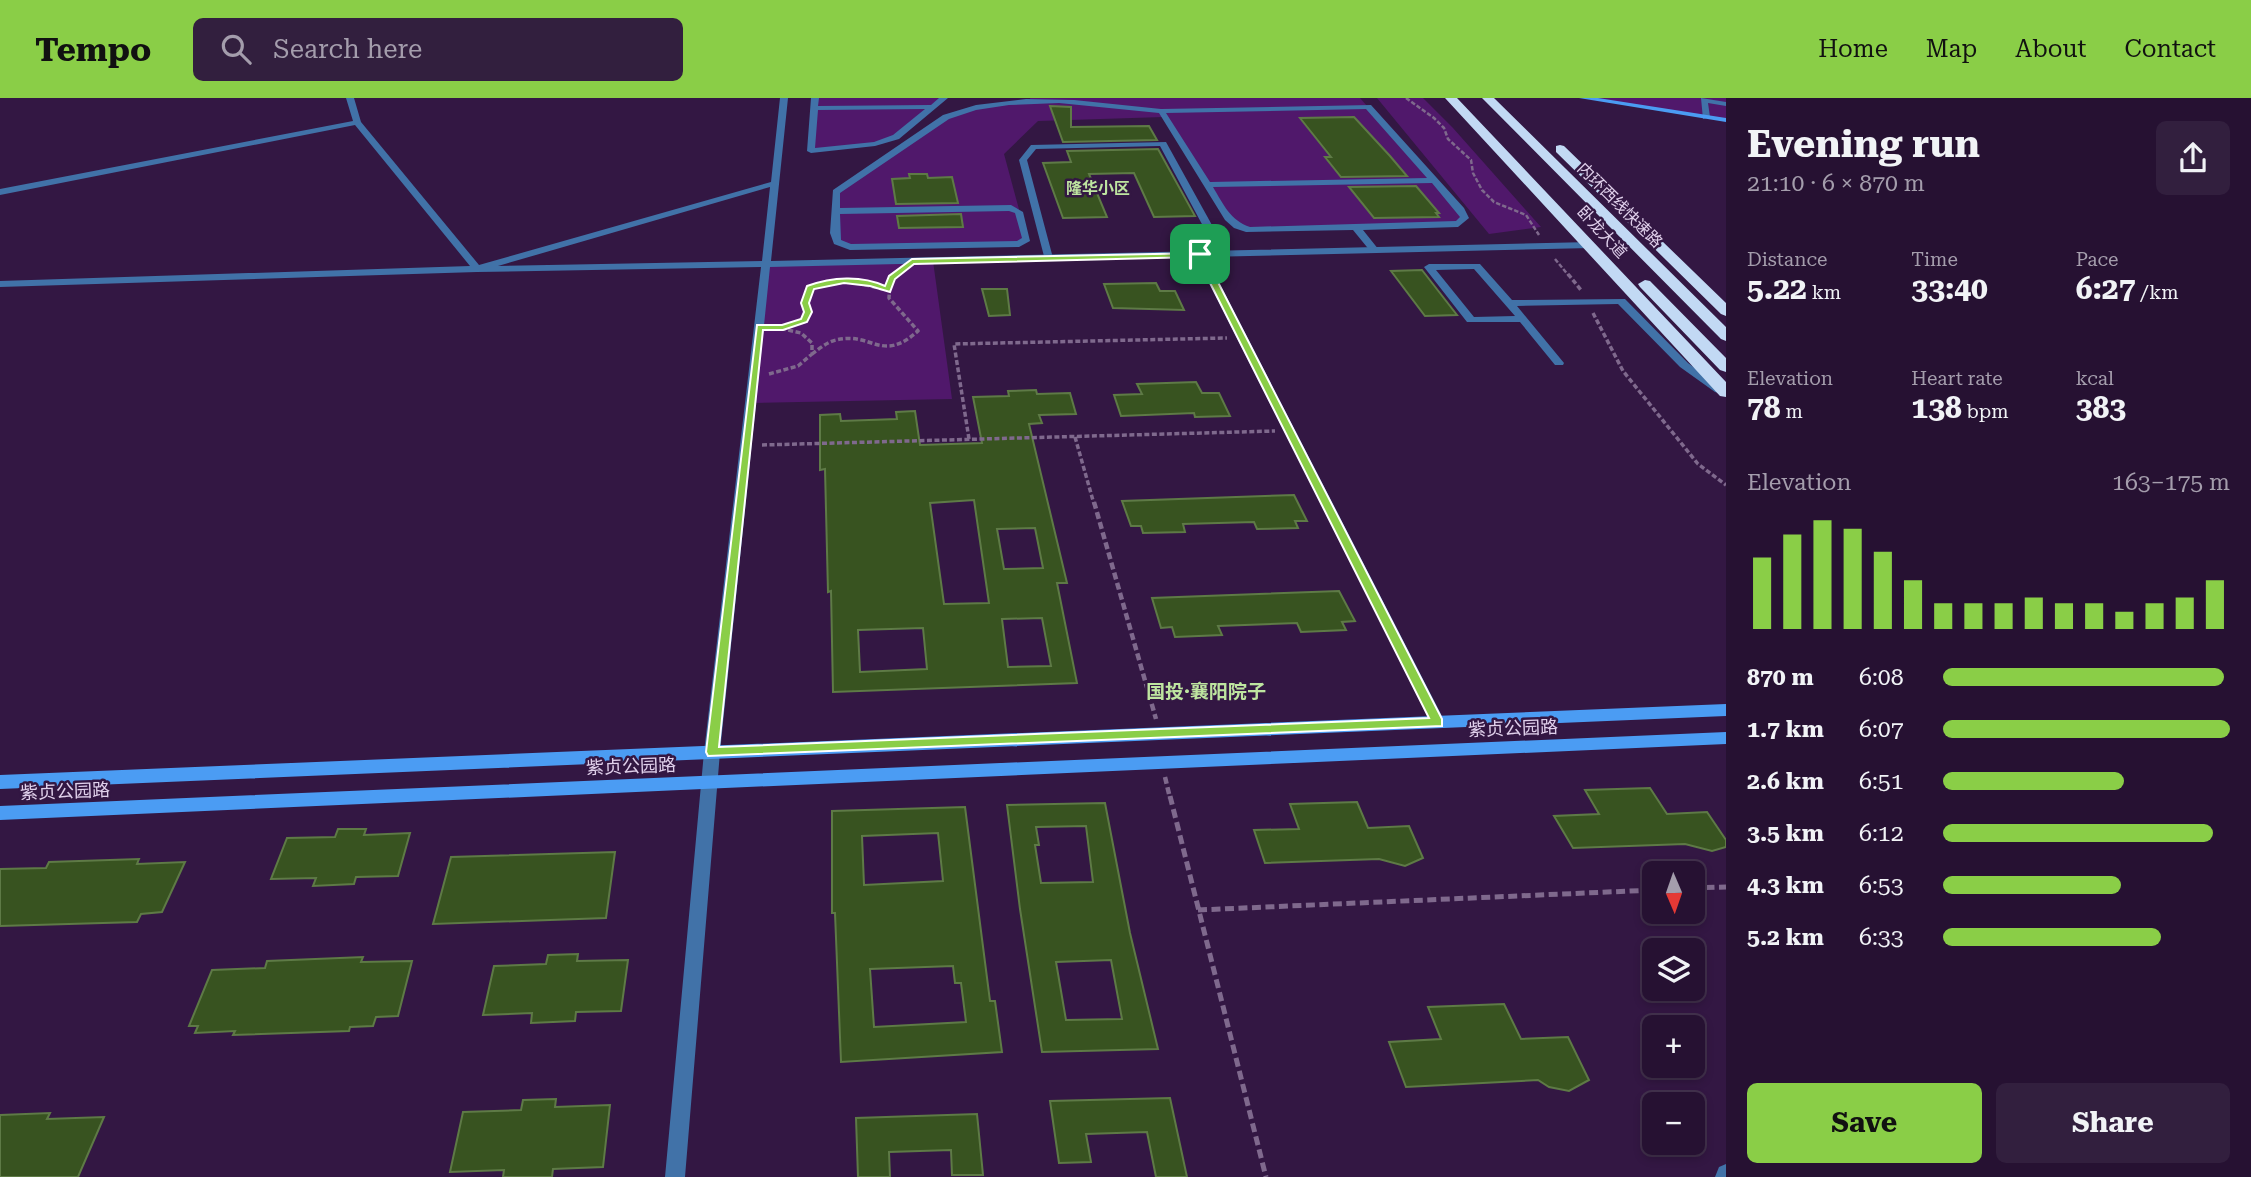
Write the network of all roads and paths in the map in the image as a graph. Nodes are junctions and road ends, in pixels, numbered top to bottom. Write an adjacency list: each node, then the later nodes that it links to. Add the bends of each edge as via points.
1 (350, 98): 19 (street)
2 (784, 98): 23 (street)
3 (944, 98): 13 (street)
4 (1262, 98): 15 (street)
5 (1360, 98): 14 (street)
6 (1451, 98): 28 (highway, 卧龙大道)
7 (1467, 98): 20 (highway, 内环西线快速路)
8 (1489, 98): 21 (highway, 内环西线快速路)
9 (1507, 98): 39 (highway, 卧龙大道)
10 (1583, 98): 17 (street)
11 (815, 103): 13 (street); 13 (street, via 811,151 896,137)
12 (1726, 104): 17 (street, via 1704,100)
13 (933, 107)
14 (1368, 107): 15 (street); 22 (street)
15 (1269, 109): 16 (street)
16 (1161, 111): 24 (street); 26 (street, via 1073,102 995,104 962,110 836,192)
17 (1706, 117): 18 (street)
18 (1726, 120)
19 (357, 122): 25 (street); 35 (street)
20 (1501, 134): 48 (highway, 内环西线快速路); 51 (highway, via 1545,205)
21 (1525, 134): 41 (highway, via 1615,208); 44 (highway, 内环西线快速路)
22 (1433, 180): 24 (street); 27 (street, via 1461,210 1465,218 1458,224)
23 (775, 183): 34 (street); 35 (street)
24 (1207, 185): 27 (street, via 1228,218 1249,230)
25 (0, 192)
26 (836, 211): 26 (street, via 1011,208 1019,212 1027,239 1019,244 850,247 837,242)
27 (1356, 227): 29 (street)
28 (1591, 245): 29 (street); 50 (highway, 卧龙大道)
29 (1374, 250): 31 (street)
30 (1200, 254): 31 (street); 32 (street); 45 (street)
31 (1223, 254): 32 (street, via 1163,144 1034,147 1023,160)
32 (1048, 258): 33 (street)
33 (912, 262): 34 (street); 37 (path, via 892,278)
34 (766, 264): 35 (street); 42 (street)
35 (477, 269): 36 (street)
36 (0, 284)
37 (887, 290): 43 (path, via 872,283 823,283 810,288 804,320); 46 (path, via 888,299 918,331 906,343 879,347 834,340)
38 (1508, 303): 40 (street); 40 (street, via 1477,266 1429,267 1471,320); 50 (street, via 1622,301 1684,365)
39 (1726, 311)
40 (1522, 319): 47 (street)
41 (1726, 319)
42 (760, 327): 43 (path); 49 (street)
43 (783, 328): 46 (path, via 801,332 812,343)
44 (1726, 336)
45 (1242, 338): 52 (street); 54 (path, via 954,344)
46 (812, 354): 49 (path, via 779,373)
47 (1559, 363)
48 (1726, 368)
49 (754, 375): 55 (street)
50 (1726, 393)
51 (1726, 405)
52 (1290, 431): 53 (path); 57 (street)
53 (1075, 437): 54 (path); 58 (path)
54 (969, 439): 55 (path)
55 (746, 446): 60 (street)
56 (1726, 710): 57 (street, 紫贞公园路)
57 (1438, 722): 58 (street, 紫贞公园路)
58 (1160, 734): 60 (street, 紫贞公园路)
59 (1726, 738): 61 (street, 紫贞公园路)
60 (712, 752): 62 (street, 紫贞公园路); 63 (street)
61 (1161, 763): 63 (street, 紫贞公园路); 68 (path)
62 (0, 782)
63 (710, 782): 64 (street, 紫贞公园路); 69 (street)
64 (0, 813)
65 (1726, 887): 66 (path)
66 (1705, 888)
67 (1642, 891): 68 (path)
68 (1198, 910): 70 (path)
69 (674, 1177)
70 (1266, 1177)

